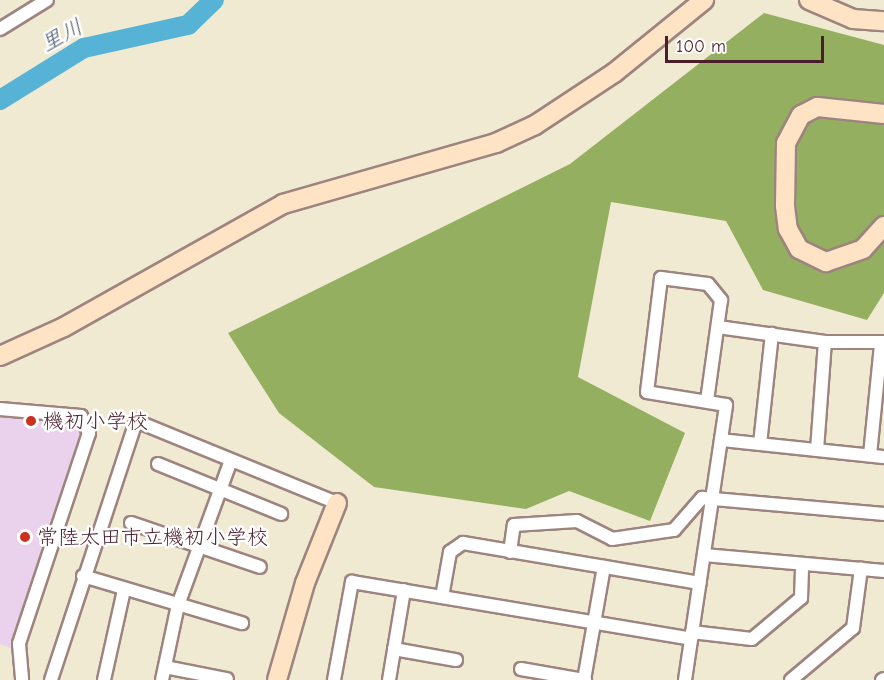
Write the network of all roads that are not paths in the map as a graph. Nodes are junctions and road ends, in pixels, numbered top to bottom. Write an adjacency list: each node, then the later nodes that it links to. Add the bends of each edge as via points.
1 (47, 0): 5 (street)
2 (704, 0): 12 (street, via 614,73 535,125 496,143 283,204 64,327)
3 (809, 0): 4 (street, via 853,19)
4 (884, 21)
5 (0, 29)
6 (884, 114): 7 (street, via 824,107 801,115 786,143 785,206 788,229 799,249 826,262 863,249)
7 (884, 226)
8 (718, 327): 9 (street); 13 (street); 13 (street, via 721,300 708,284 661,278 647,392)
9 (772, 334): 10 (street); 16 (street)
10 (825, 342): 11 (street); 17 (street)
11 (882, 343): 18 (street)
12 (0, 356)
13 (707, 401): 15 (street, via 726,405)
14 (0, 409): 50 (street, via 81,416 89,433 19,644)
15 (721, 440): 16 (street); 23 (street)
16 (760, 444): 17 (street)
17 (817, 450): 18 (street)
18 (870, 455): 19 (street)
19 (884, 457)
20 (231, 460): 22 (street); 24 (street); 36 (street, via 136,421)
21 (158, 464): 22 (street)
22 (220, 490): 25 (street); 28 (street)
23 (712, 500): 26 (street); 29 (street, via 702,498 674,530 612,538 577,521 514,525); 30 (street)
24 (338, 503): 54 (street, via 305,583)
25 (281, 514)
26 (884, 514)
27 (131, 524): 28 (street)
28 (198, 547): 32 (street); 41 (street)
29 (510, 552): 33 (street); 40 (street, via 464,543 450,552)
30 (704, 555): 31 (street); 37 (street)
31 (802, 564): 34 (street); 44 (street, via 801,598 752,639)
32 (260, 567)
33 (603, 567): 37 (street); 43 (street)
34 (861, 569): 35 (street); 59 (street, via 853,628)
35 (884, 571)
36 (82, 576): 38 (street); 51 (street)
37 (700, 583): 44 (street)
38 (124, 590): 41 (street); 52 (street)
39 (404, 590): 40 (street); 45 (street); 55 (street, via 352,582)
40 (442, 597): 43 (street)
41 (178, 605): 42 (street); 47 (street)
42 (242, 622)
43 (594, 622): 44 (street); 57 (street)
44 (692, 635): 58 (street)
45 (394, 649): 46 (street); 56 (street)
46 (456, 660)
47 (165, 667): 49 (street); 53 (street)
48 (520, 669): 57 (street)
49 (226, 679)
50 (22, 680)
51 (51, 680)
52 (104, 680)
53 (162, 680)
54 (277, 680)
55 (334, 680)
56 (389, 680)
57 (585, 680)
58 (685, 680)
59 (791, 680)

